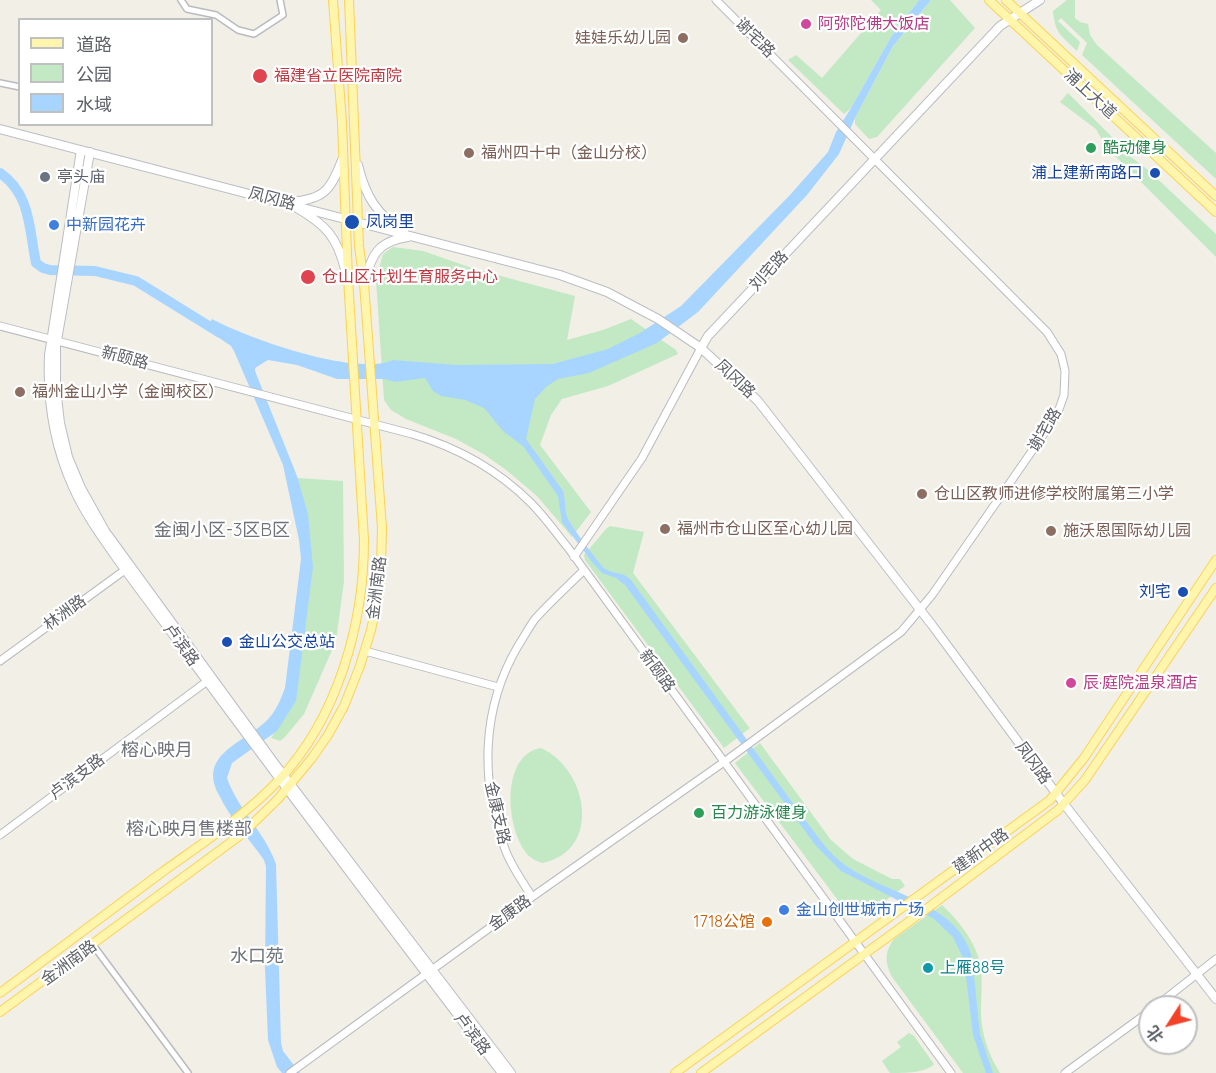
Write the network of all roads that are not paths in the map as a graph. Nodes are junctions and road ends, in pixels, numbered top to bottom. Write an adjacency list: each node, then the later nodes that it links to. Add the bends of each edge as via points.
1 (181, 0): 2 (street, via 187,9 216,15 238,30 254,34 283,15)
2 (280, 0)
3 (333, 0): 15 (main road, 金洲南路)
4 (349, 0): 17 (main road, 金洲南路)
5 (716, 0): 16 (street, 谢宅路)
6 (989, 0): 10 (main road, 浦上大道)
7 (1006, 0): 9 (main road, 浦上大道)
8 (1040, 0): 9 (main road, 刘宅路)
9 (1019, 12): 10 (main road, 刘宅路); 18 (main road, 浦上大道)
10 (1010, 19): 16 (main road, 刘宅路); 20 (main road, 浦上大道)
11 (0, 83): 12 (street)
12 (18, 87)
13 (0, 129): 14 (main road, 凤冈路)
14 (86, 151): 19 (main road, 凤冈路); 27 (main road, 卢滨路)
15 (344, 156): 19 (main road, via 324,193 308,201); 21 (main road, 金洲南路)
16 (875, 158): 28 (main road, 刘宅路); 36 (street, 谢宅路, via 1044,329 1061,354 1065,371 1064,395 1054,420)
17 (356, 160): 22 (main road, 金洲南路); 23 (main road, via 373,205 386,220)
18 (1216, 196)
19 (288, 203): 21 (main road, 凤冈路); 24 (main road, via 316,219 332,235)
20 (1216, 212)
21 (346, 219): 22 (main road, 凤冈路); 24 (main road, 金洲南路)
22 (358, 222): 23 (main road, 凤冈路); 25 (main road, 金洲南路)
23 (413, 236): 25 (main road, via 380,248 369,263); 28 (main road, 凤冈路, via 560,274 607,292 658,318)
24 (348, 278): 29 (main road, 金洲南路)
25 (364, 283): 30 (main road, 金洲南路)
26 (0, 326): 27 (street, 新颐路)
27 (53, 340): 29 (street, 新颐路); 33 (main road, 卢滨路, via 50,399 60,453 85,512)
28 (701, 348): 31 (street, 刘宅路, via 642,458); 36 (main road, 凤冈路, via 763,407)
29 (357, 420): 30 (street, 新颐路); 42 (main road, 金洲南路, via 364,540 357,613 333,696)
30 (375, 425): 31 (street, 新颐路, via 425,438 487,468 530,502); 37 (main road, 金洲南路, via 381,566 379,594)
31 (574, 557): 34 (street, 新颐路)
32 (1216, 560): 44 (main road, 建新中路)
33 (128, 568): 38 (street, 林洲路); 39 (main road, 卢滨路)
34 (584, 570): 40 (street, 金康支路, via 535,619); 41 (street, 新颐路)
35 (1216, 588): 45 (main road, 建新中路, via 1085,780)
36 (920, 610): 41 (street, 谢宅路, via 901,632); 44 (main road, 凤冈路)
37 (365, 651): 40 (street); 43 (main road, 金洲南路, via 328,735)
38 (0, 661)
39 (210, 679): 42 (main road, 卢滨路); 46 (street, 卢滨支路)
40 (498, 687): 47 (street, 金康支路, via 487,741 491,803 505,851)
41 (724, 762): 47 (street, 金康路); 48 (street, 新颐路)
42 (281, 777): 43 (main road, 卢滨路); 54 (main road, 金洲南路, via 232,821)
43 (288, 786): 49 (main road, 金洲南路, via 242,834); 52 (main road, 卢滨路)
44 (1056, 794): 45 (main road, 凤冈路); 48 (main road, 建新中路)
45 (1064, 804): 50 (main road, 建新中路); 53 (main road, 凤冈路)
46 (0, 835)
47 (532, 897): 52 (street, 金康路)
48 (855, 941): 50 (street, 新颐路); 63 (main road, 建新中路)
49 (93, 945): 57 (main road, 金洲南路); 59 (street)
50 (865, 954): 64 (main road, 建新中路); 65 (street, 新颐路)
51 (1216, 958): 53 (street)
52 (428, 971): 60 (street, 金康路); 61 (main road, 卢滨路); 62 (main road)
53 (1197, 975): 55 (street); 56 (main road, 凤冈路)
54 (0, 993)
55 (1171, 995)
56 (1216, 999)
57 (0, 1012)
58 (1138, 1020): 66 (street)
59 (188, 1073)
60 (290, 1073)
61 (502, 1073)
62 (511, 1073)
63 (675, 1073)
64 (701, 1073)
65 (951, 1073)
66 (1065, 1073)

